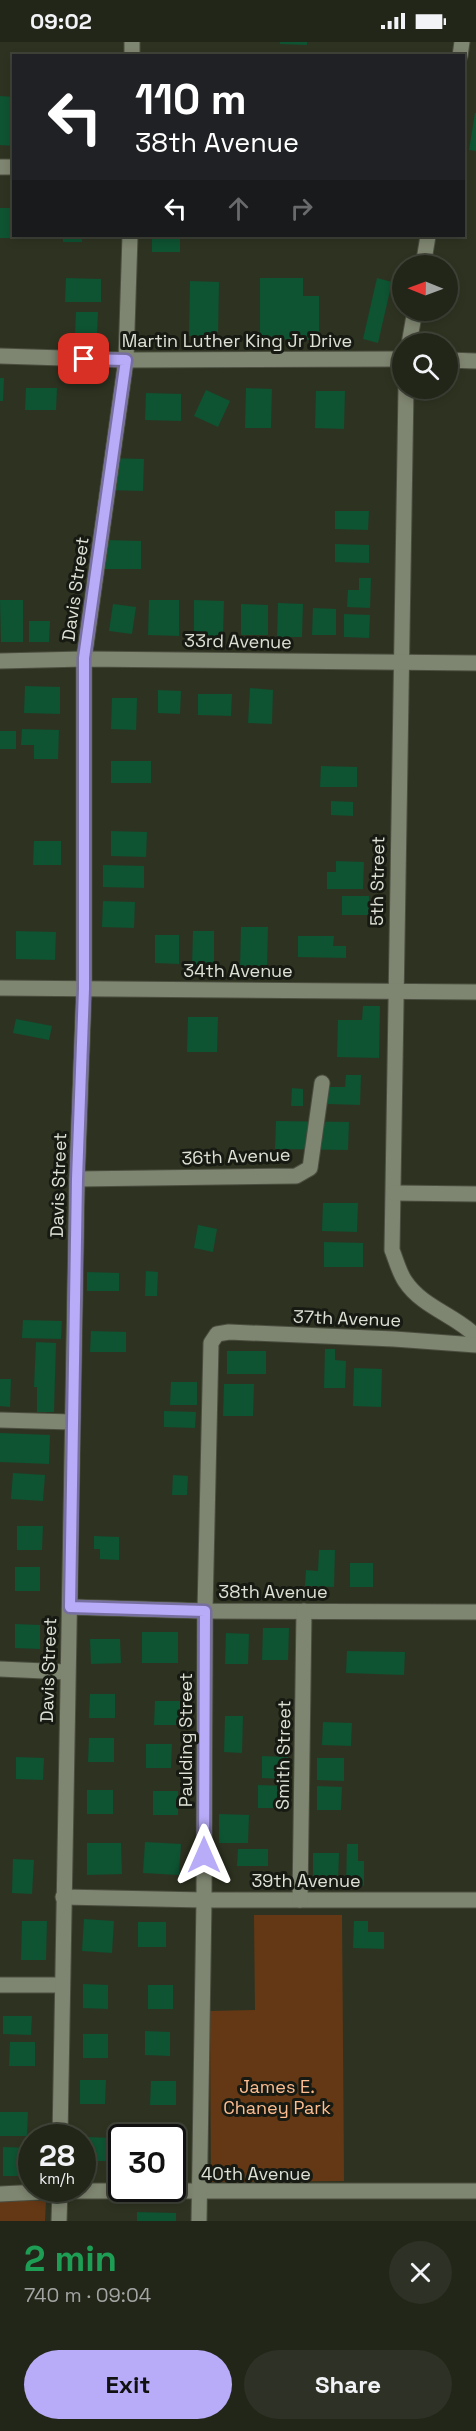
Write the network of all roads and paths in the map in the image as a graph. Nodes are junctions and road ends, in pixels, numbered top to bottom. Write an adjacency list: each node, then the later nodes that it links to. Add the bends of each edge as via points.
1 (130, 237): 6 (street, Davis Street)
2 (428, 237): 3 (street)
3 (425, 255)
4 (0, 356): 6 (street, Martin Luther King Jr Drive)
5 (392, 359): 6 (street, Martin Luther King Jr Drive)
6 (126, 360): 10 (street, Davis Street)
7 (458, 360): 8 (street)
8 (476, 361)
9 (406, 399): 12 (street, 5th Street)
10 (84, 658): 11 (street, 33rd Avenue); 12 (street, 33rd Avenue); 15 (street, Davis Street)
11 (0, 661)
12 (401, 662): 13 (street, 33rd Avenue); 16 (street, 5th Street)
13 (476, 663)
14 (0, 988): 15 (street, 34th Avenue)
15 (84, 989): 16 (street, 34th Avenue); 19 (street, Davis Street)
16 (395, 990): 17 (street, 34th Avenue); 20 (street, 5th Street)
17 (476, 992)
18 (322, 1083): 19 (street, 36th Avenue, via 310,1168 296,1176)
19 (77, 1179): 26 (street, Davis Street)
20 (394, 1193): 21 (street); 23 (street, 5th Street, via 392,1250 404,1281 423,1300)
21 (476, 1194)
22 (217, 1334): 24 (street, 37th Avenue); 28 (street, Paulding Street, via 211,1343)
23 (476, 1336)
24 (476, 1345)
25 (0, 1420): 26 (street)
26 (72, 1422): 27 (street, Davis Street)
27 (70, 1607): 28 (street, 38th Avenue); 32 (street, Davis Street)
28 (205, 1611): 29 (street, 38th Avenue); 34 (street, Paulding Street)
29 (304, 1611): 30 (street, 38th Avenue); 35 (street, Smith Street)
30 (476, 1612)
31 (0, 1669): 32 (street)
32 (67, 1672): 33 (street, Davis Street)
33 (63, 1897): 34 (street, 39th Avenue); 38 (street, Davis Street)
34 (204, 1900): 35 (street, 39th Avenue); 43 (street, Paulding Street)
35 (300, 1900): 36 (street, 39th Avenue)
36 (476, 1900)
37 (0, 1984): 38 (street)
38 (61, 1985): 39 (street, Davis Street)
39 (60, 2124)
40 (96, 2191): 43 (street, 40th Avenue)
41 (476, 2191): 43 (street, 40th Avenue)
42 (18, 2193): 44 (street, 40th Avenue)
43 (200, 2193): 47 (street, Paulding Street)
44 (0, 2194)
45 (60, 2202): 46 (street)
46 (59, 2221)
47 (199, 2221)

